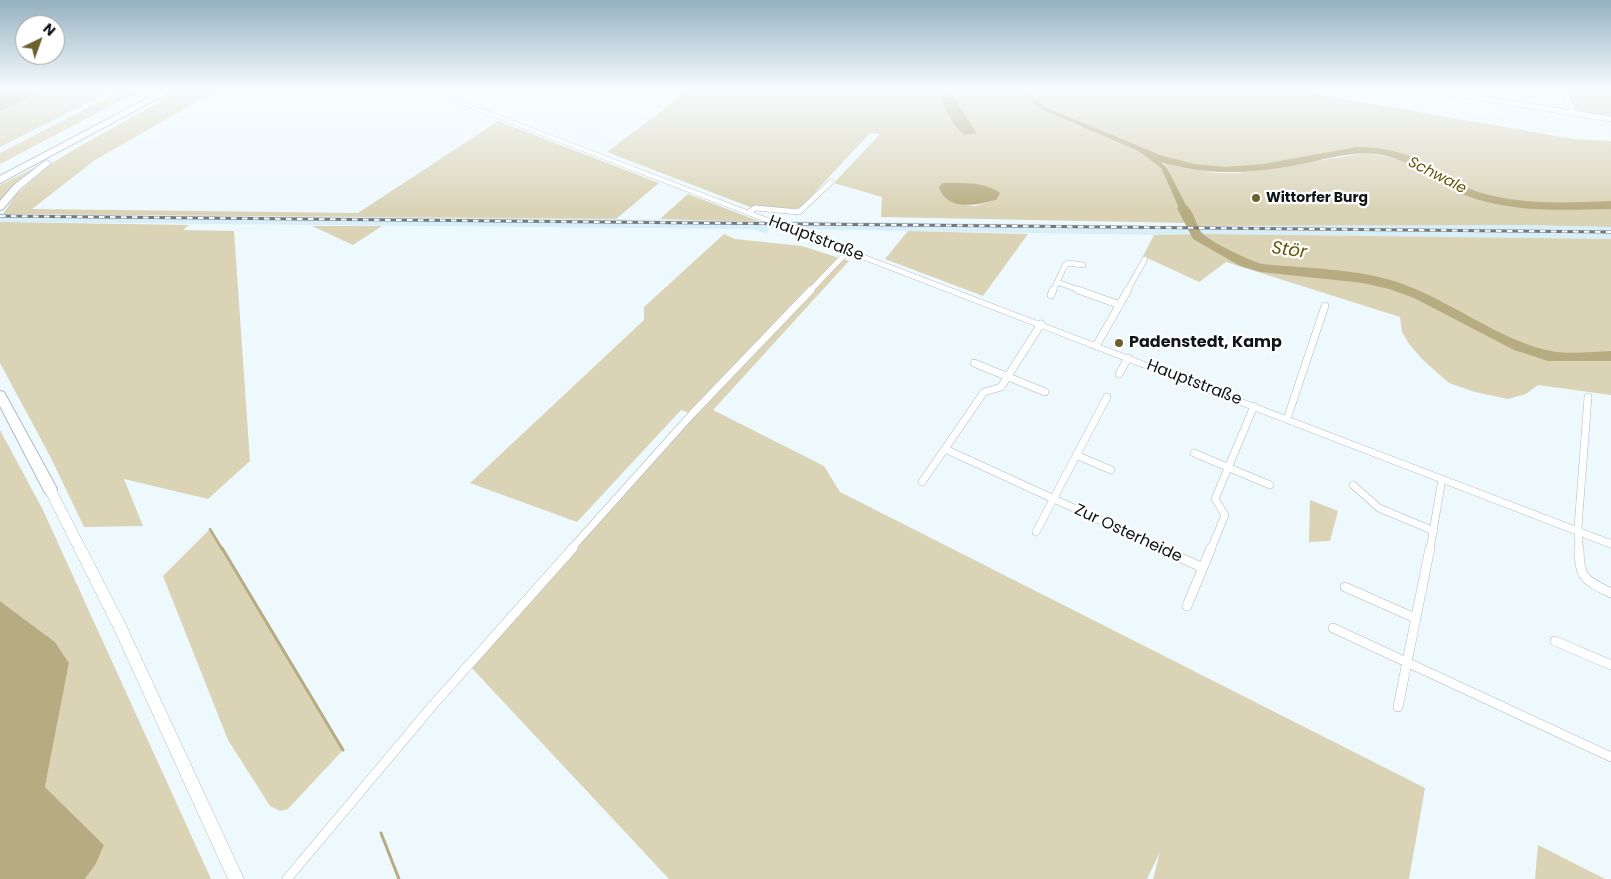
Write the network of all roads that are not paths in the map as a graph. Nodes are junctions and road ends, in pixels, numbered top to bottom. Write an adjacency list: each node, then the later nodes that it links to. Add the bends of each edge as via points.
1 (80, 129): 5 (highway)
2 (97, 129): 4 (highway)
3 (530, 129): 9 (street, Hauptstraße)
4 (80, 138): 6 (highway); 8 (highway, via 30,176)
5 (0, 171)
6 (0, 180)
7 (831, 182): 9 (street, Hauptstraße, via 799,212 755,208)
8 (0, 207)
9 (748, 213): 10 (street, Hauptstraße)
10 (848, 251): 17 (street, Hauptstraße); 56 (street, via 692,414 433,705)
11 (1145, 259): 15 (street)
12 (1083, 265): 13 (street, via 1068,264)
13 (1057, 282): 14 (street); 15 (street)
14 (1051, 295)
15 (1120, 305): 18 (street)
16 (1325, 306): 28 (street)
17 (1041, 324): 18 (street, Hauptstraße); 22 (street)
18 (1096, 346): 19 (street, Hauptstraße)
19 (1128, 358): 21 (street); 27 (street, Hauptstraße)
20 (974, 363): 22 (street)
21 (1119, 374)
22 (1008, 376): 23 (street); 29 (street, via 1000,388 984,392)
23 (1045, 392)
24 (0, 395): 38 (highway)
25 (1107, 397): 31 (street, Zur Osterheide)
26 (1588, 397): 41 (street)
27 (1254, 406): 28 (street, Hauptstraße); 32 (street, Zur Osterheide)
28 (1287, 419): 34 (street, Hauptstraße)
29 (945, 449): 35 (street); 39 (street, Zur Osterheide)
30 (1194, 453): 32 (street)
31 (1076, 455): 33 (street); 39 (street, Zur Osterheide)
32 (1228, 468): 36 (street); 44 (street, Zur Osterheide, via 1215,499 1225,515)
33 (1111, 470)
34 (1442, 479): 40 (street); 41 (street, Hauptstraße)
35 (922, 482)
36 (1270, 485)
37 (1353, 485): 40 (street, via 1379,508)
38 (50, 489): 55 (highway, via 124,636)
39 (1053, 499): 42 (street, Zur Osterheide); 44 (street, Zur Osterheide)
40 (1434, 531): 48 (street)
41 (1578, 531): 43 (street, Hauptstraße); 46 (street, via 1579,568 1583,576 1588,582)
42 (1036, 532)
43 (1611, 544)
44 (1203, 568): 47 (street, Zur Osterheide)
45 (1345, 587): 48 (street)
46 (1611, 593)
47 (1187, 606)
48 (1415, 618): 51 (street)
49 (1332, 628): 51 (street)
50 (1555, 641): 52 (street)
51 (1406, 662): 53 (street); 54 (street)
52 (1611, 665)
53 (1398, 707)
54 (1611, 757)
55 (236, 879)
56 (288, 879)

